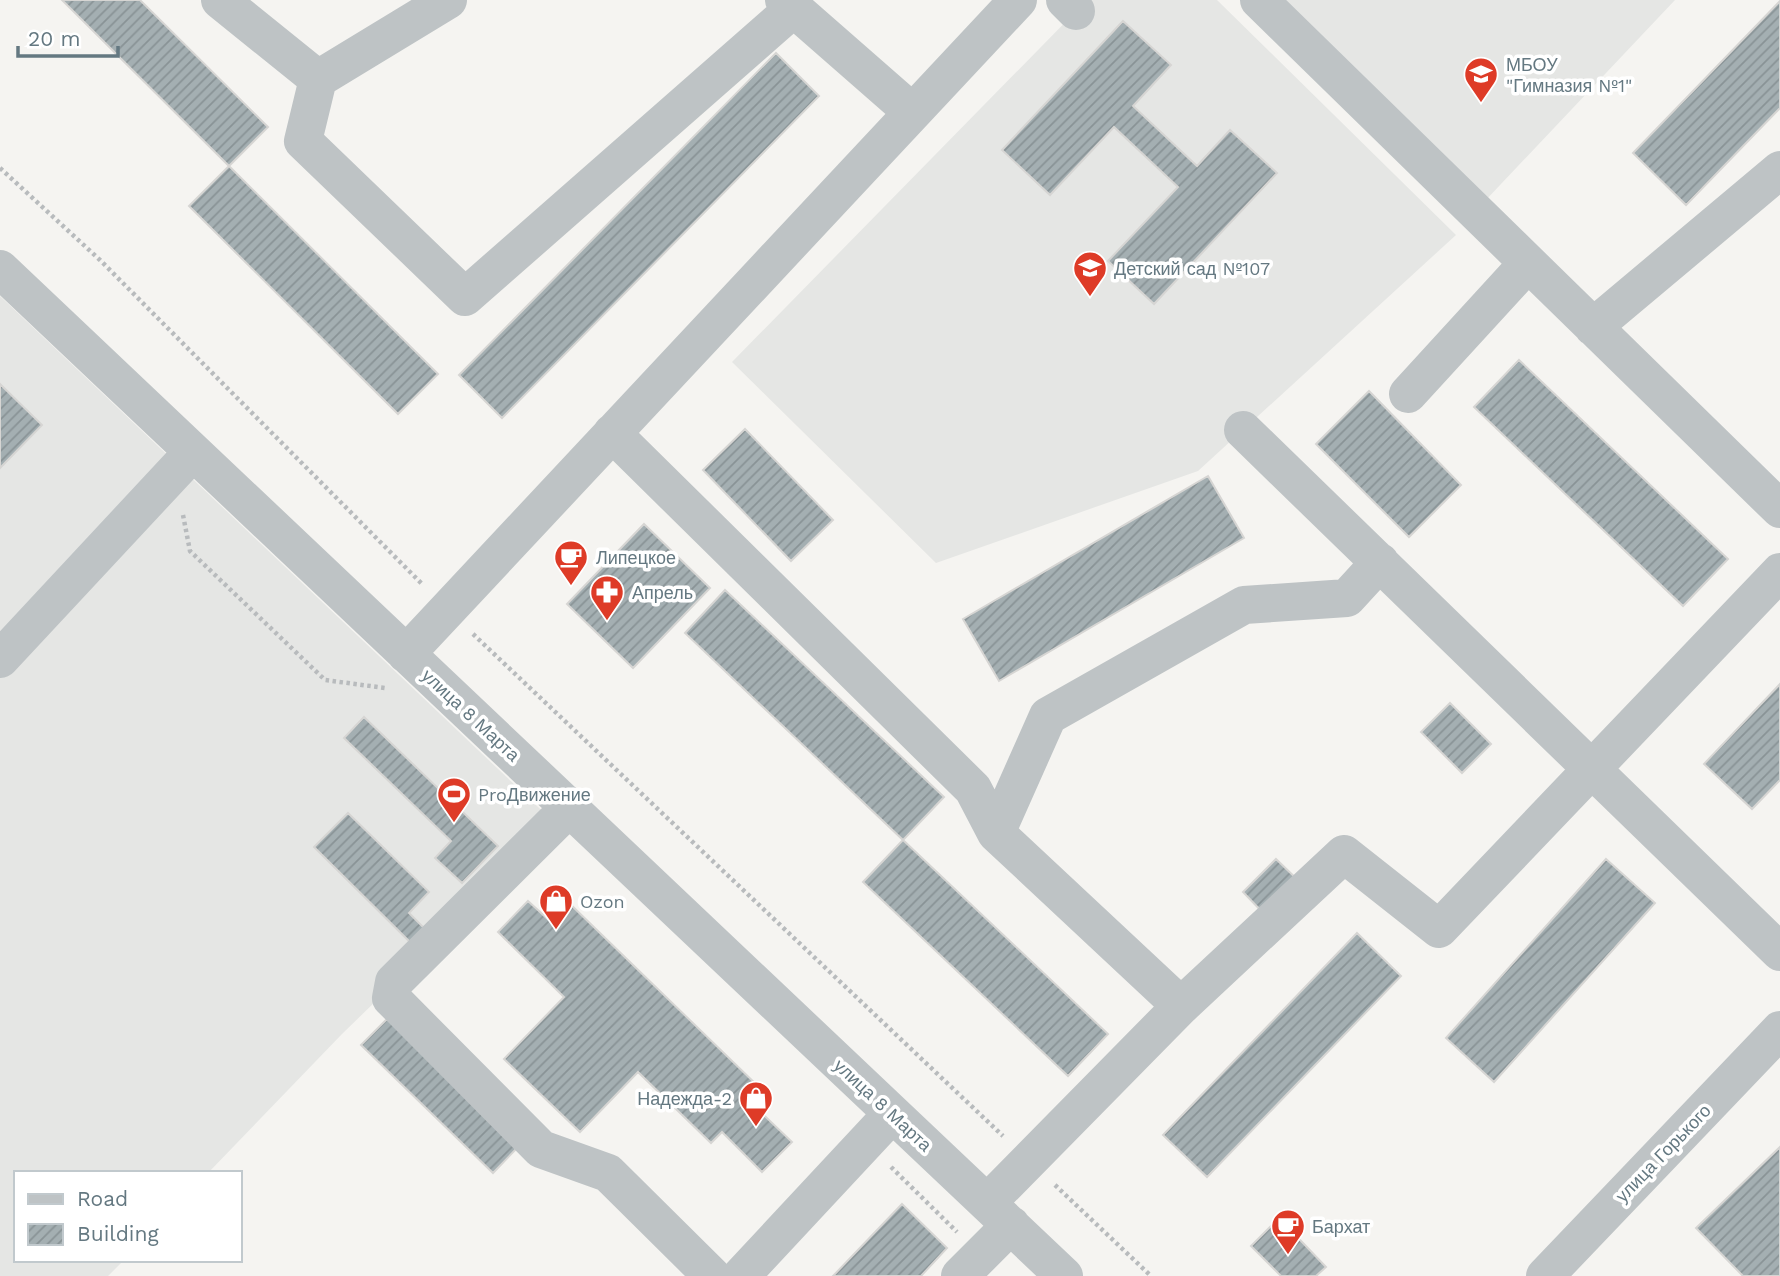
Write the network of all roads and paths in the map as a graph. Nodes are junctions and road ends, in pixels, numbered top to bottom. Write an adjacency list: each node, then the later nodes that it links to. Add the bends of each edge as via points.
1 (220, 0): 6 (street)
2 (448, 0): 6 (street)
3 (1018, 0): 7 (street)
4 (1259, 0): 10 (street)
5 (788, 4): 6 (street, via 465,297 303,142); 7 (street)
6 (318, 79)
7 (912, 113): 15 (street)
8 (0, 168): 20 (path, via 100,261)
9 (1780, 170): 12 (street)
10 (1528, 263): 12 (street); 13 (street)
11 (0, 269): 16 (street, улица 8 Марта)
12 (1593, 327): 17 (street)
13 (1408, 394)
14 (1243, 430): 18 (street)
15 (612, 433): 20 (street); 26 (street, via 973,789)
16 (184, 462): 21 (street, улица 8 Марта); 22 (street); 23 (path, via 190,551 325,680)
17 (1780, 509)
18 (1380, 562): 24 (street); 26 (street, via 1347,598 1244,605 1048,716)
19 (1780, 572): 24 (street)
20 (447, 610): 21 (street); 31 (path)
21 (406, 653): 25 (street, улица 8 Марта)
22 (0, 659)
23 (385, 688)
24 (1593, 770): 27 (street); 28 (street, via 1439,929 1344,854)
25 (569, 808): 30 (street, улица 8 Марта); 33 (street, via 394,982 391,998 541,1149 608,1173)
26 (996, 833): 28 (street)
27 (1780, 952)
28 (1181, 1006): 31 (street)
29 (1780, 1030): 38 (street, улица Горького)
30 (892, 1114): 32 (street, улица 8 Марта); 34 (street)
31 (1029, 1160): 32 (street); 37 (path)
32 (999, 1214): 35 (street); 36 (street, улица 8 Марта)
33 (712, 1276)
34 (741, 1276)
35 (960, 1276)
36 (1064, 1276)
37 (1151, 1276)
38 (1545, 1276)

